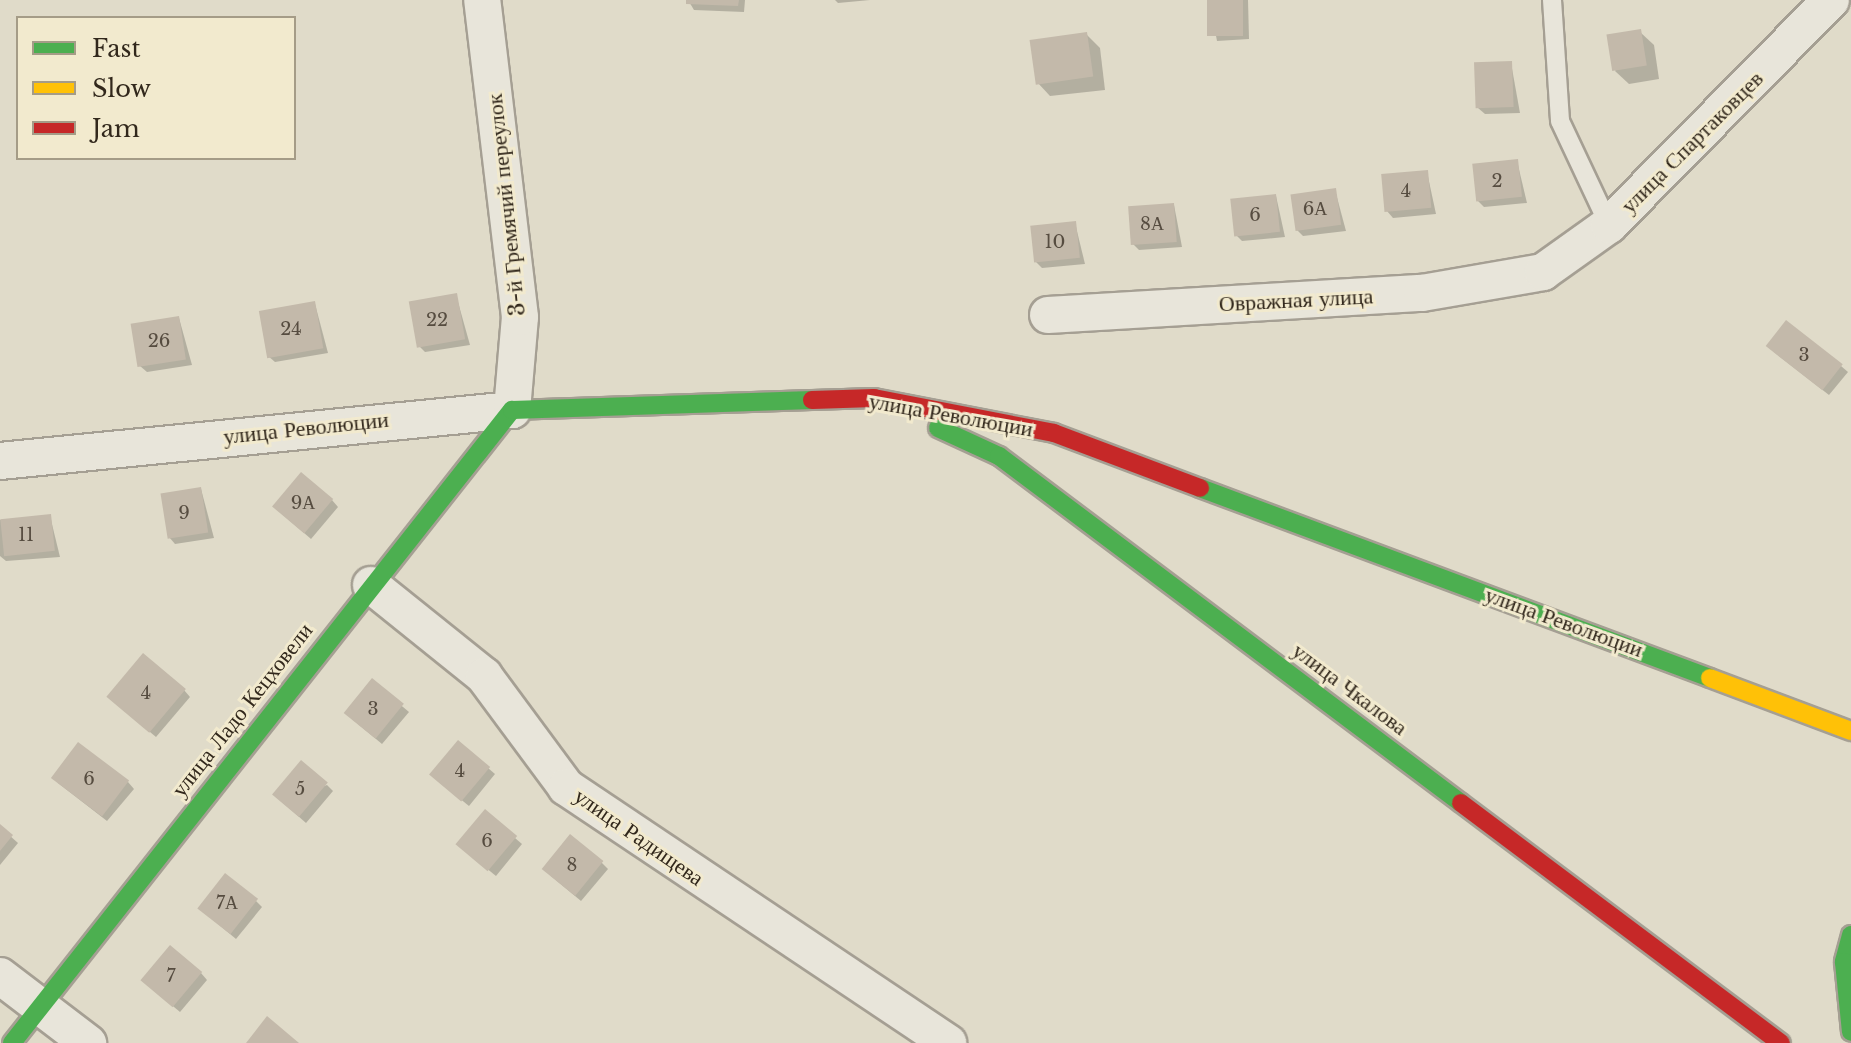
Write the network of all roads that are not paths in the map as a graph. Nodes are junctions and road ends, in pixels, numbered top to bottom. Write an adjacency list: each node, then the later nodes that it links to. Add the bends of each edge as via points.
1 (482, 0): 8 (street, 3-й Гремячий переулок, via 520,317)
2 (1552, 0): 4 (lane, via 1560,121)
3 (1836, 2): 4 (street, улица Спартаковцев)
4 (1609, 225): 5 (street, улица Спартаковцев)
5 (1543, 272): 6 (street, Овражная улица, via 1422,293)
6 (1048, 315)
7 (874, 398): 8 (main road, улица Революции); 11 (main road, улица Революции, via 1054,433); 19 (main road, улица Чкалова, via 999,456)
8 (512, 410): 9 (street, улица Революции); 10 (main road, улица Ладо Кецховели)
9 (0, 461)
10 (371, 585): 14 (main road, улица Ладо Кецховели); 18 (street, улица Радищева, via 484,676 566,787)
11 (1851, 731)
12 (1851, 935): 15 (main road, via 1844,962)
13 (0, 976): 14 (street)
14 (40, 1006): 16 (main road, улица Ладо Кецховели); 17 (street)
15 (1851, 1032)
16 (12, 1043)
17 (88, 1043)
18 (948, 1043)
19 (1781, 1043)

